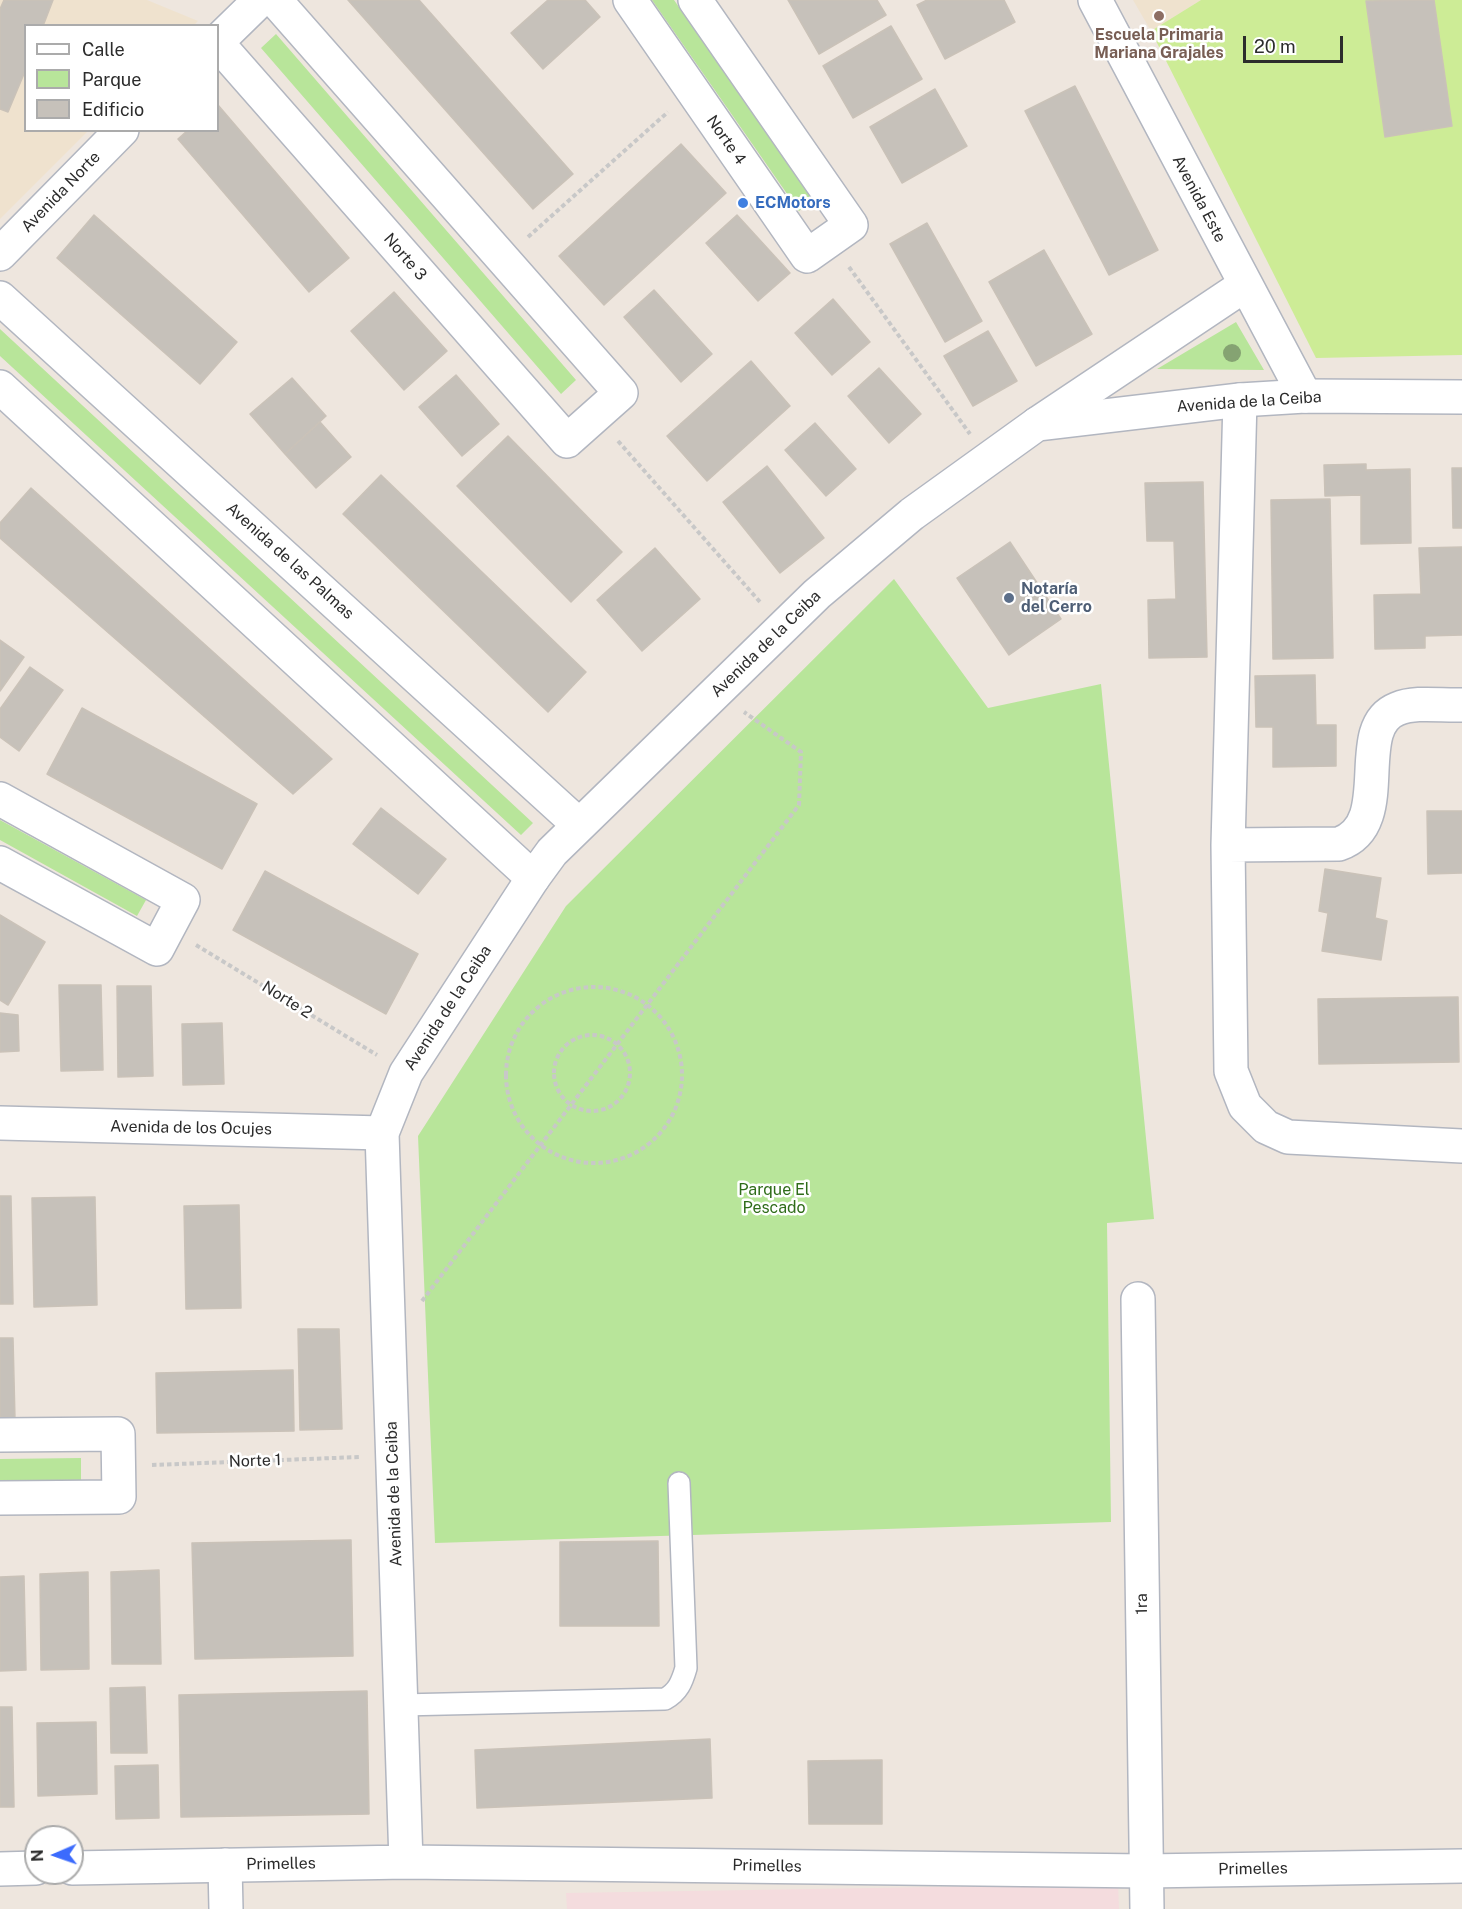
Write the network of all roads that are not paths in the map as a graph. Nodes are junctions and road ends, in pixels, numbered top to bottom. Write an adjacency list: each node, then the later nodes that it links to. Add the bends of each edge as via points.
1 (260, 0): 6 (street)
2 (275, 0): 7 (street, Norte 3, via 621,393 567,441)
3 (630, 0): 4 (street, Norte 4, via 807,256 851,225)
4 (696, 0)
5 (1095, 0): 10 (street, Avenida Este)
6 (219, 41)
7 (219, 43)
8 (120, 132): 9 (street, Avenida Norte)
9 (0, 254)
10 (1245, 285): 13 (street, Avenida Este); 16 (street, Avenida de la Ceiba)
11 (0, 298): 19 (street, Avenida de las Palmas)
12 (0, 387): 22 (street)
13 (1305, 396): 14 (street, Avenida de la Ceiba); 15 (street, Avenida de la Ceiba)
14 (1462, 397)
15 (1240, 400): 16 (street, Avenida de la Ceiba); 20 (street)
16 (1037, 424): 19 (street, Avenida de la Ceiba, via 912,514 817,594)
17 (1462, 705): 20 (street, via 1408,705 1384,716 1376,730 1372,788 1365,819 1350,840 1339,844)
18 (0, 799): 21 (street, via 183,900 157,949)
19 (579, 825): 22 (street, Avenida de la Ceiba)
20 (1228, 845): 25 (street, via 1231,1071 1245,1106 1266,1127 1288,1137)
21 (0, 862)
22 (532, 878): 24 (street, Avenida de la Ceiba, via 405,1073)
23 (0, 1123): 24 (street, Avenida de los Ocujes)
24 (382, 1133): 30 (street, Avenida de la Ceiba)
25 (1462, 1146)
26 (1138, 1299): 37 (street, 1ra)
27 (0, 1435): 29 (street, via 118,1434 118,1497)
28 (679, 1483): 30 (lane, via 686,1668 673,1695 665,1699)
29 (0, 1498)
30 (401, 1705): 31 (street, Avenida de la Ceiba)
31 (406, 1862): 32 (street, Primelles); 37 (street, Primelles)
32 (225, 1865): 35 (street, Primelles); 38 (street)
33 (1462, 1866): 37 (street, Primelles)
34 (24, 1868): 36 (street)
35 (84, 1868)
36 (0, 1869)
37 (1146, 1870): 39 (street, 1ra)
38 (225, 1909)
39 (1147, 1909)

